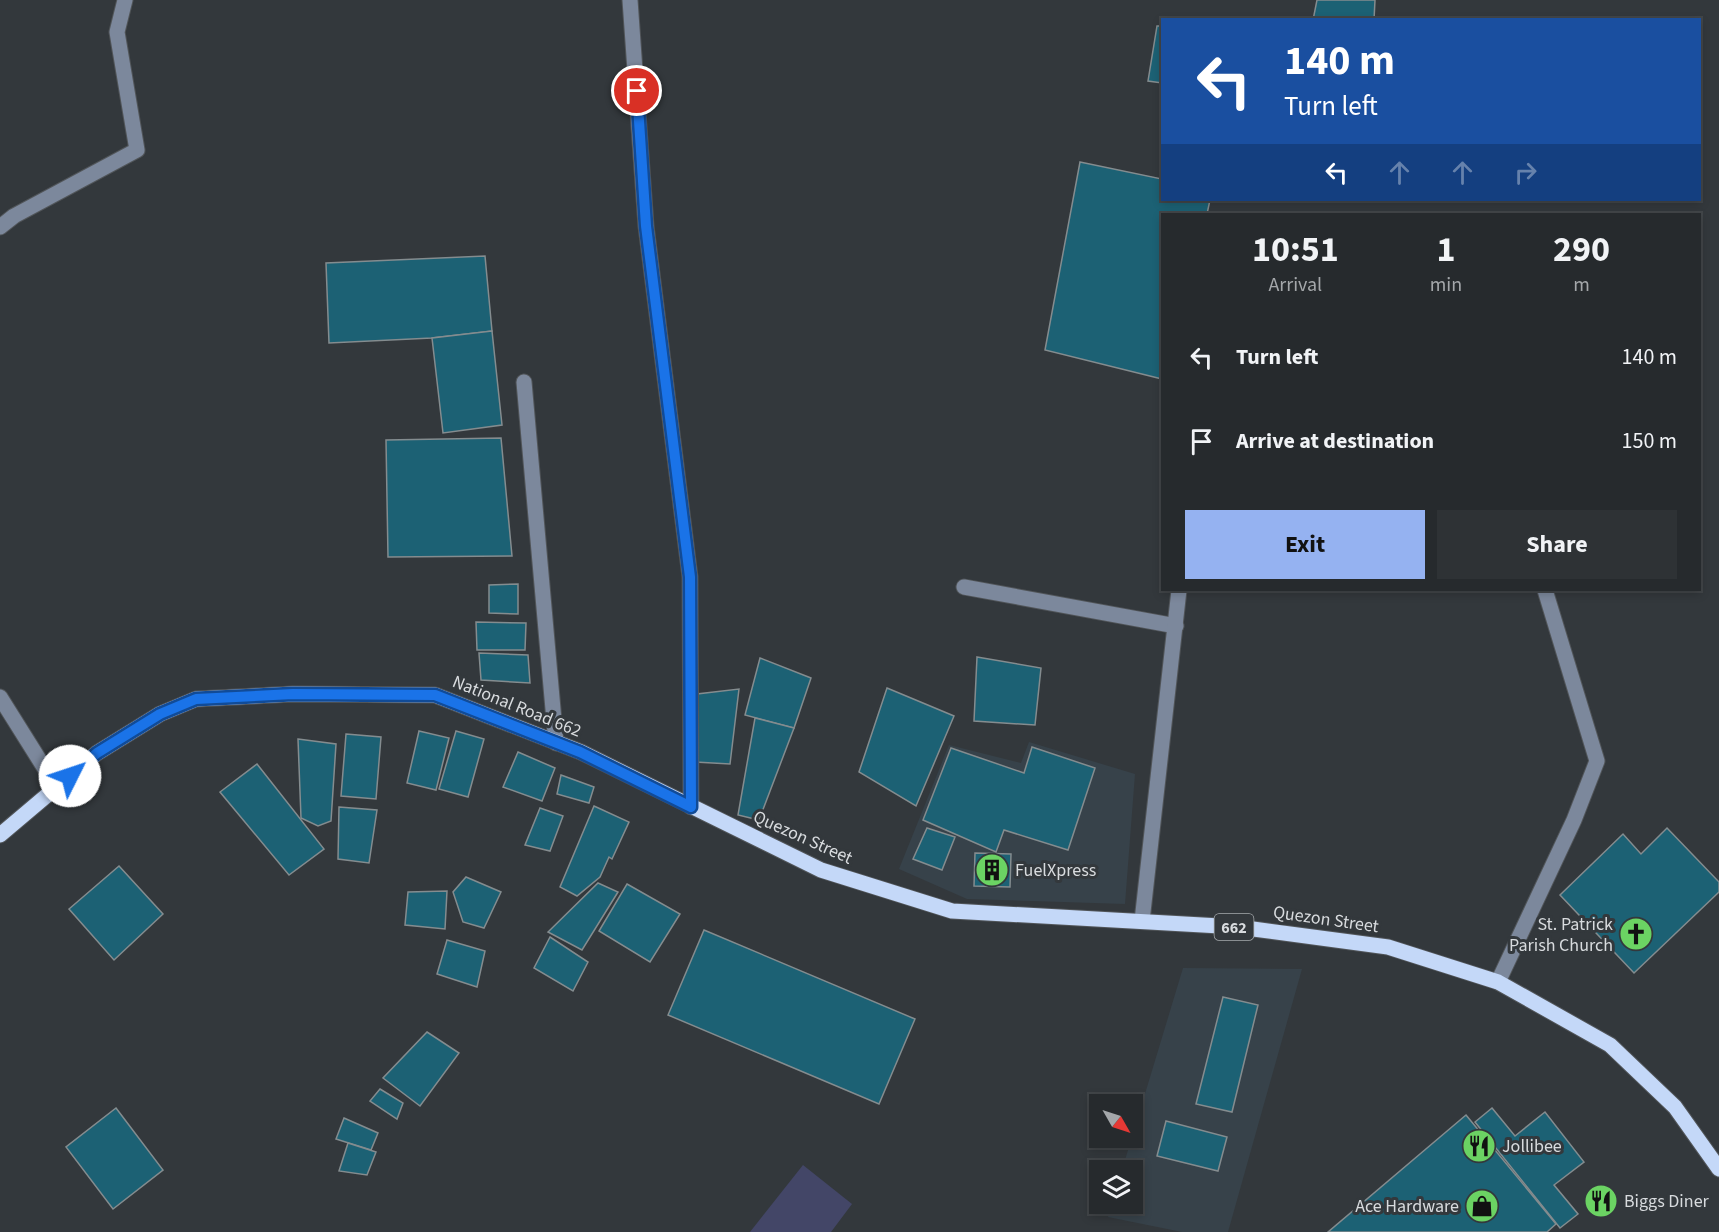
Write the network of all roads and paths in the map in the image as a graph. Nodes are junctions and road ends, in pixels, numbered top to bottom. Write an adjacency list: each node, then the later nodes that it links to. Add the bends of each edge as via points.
1 (125, 0): 3 (street, via 117,32 137,150)
2 (630, 0): 12 (street, via 646,226 690,577)
3 (0, 227)
4 (524, 382): 10 (street)
5 (964, 587): 8 (street)
6 (1179, 591): 8 (street)
7 (1545, 591): 15 (street, via 1597,761 1574,820)
8 (1176, 626): 14 (street)
9 (0, 697): 11 (street)
10 (556, 743): 11 (main road, National Road 662 / 662, via 435,695 293,694 196,699 160,714 97,753); 12 (main road, National Road 662 / 662)
11 (57, 788): 13 (main road, National Road 662 / 662)
12 (691, 807): 14 (main road, Quezon Street / 662, via 821,870 952,911)
13 (0, 834)
14 (1142, 921): 15 (main road, Quezon Street / 662, via 1238,927 1389,947)
15 (1498, 982): 16 (main road, Quezon Street / 662, via 1610,1045 1675,1107)
16 (1719, 1169)

